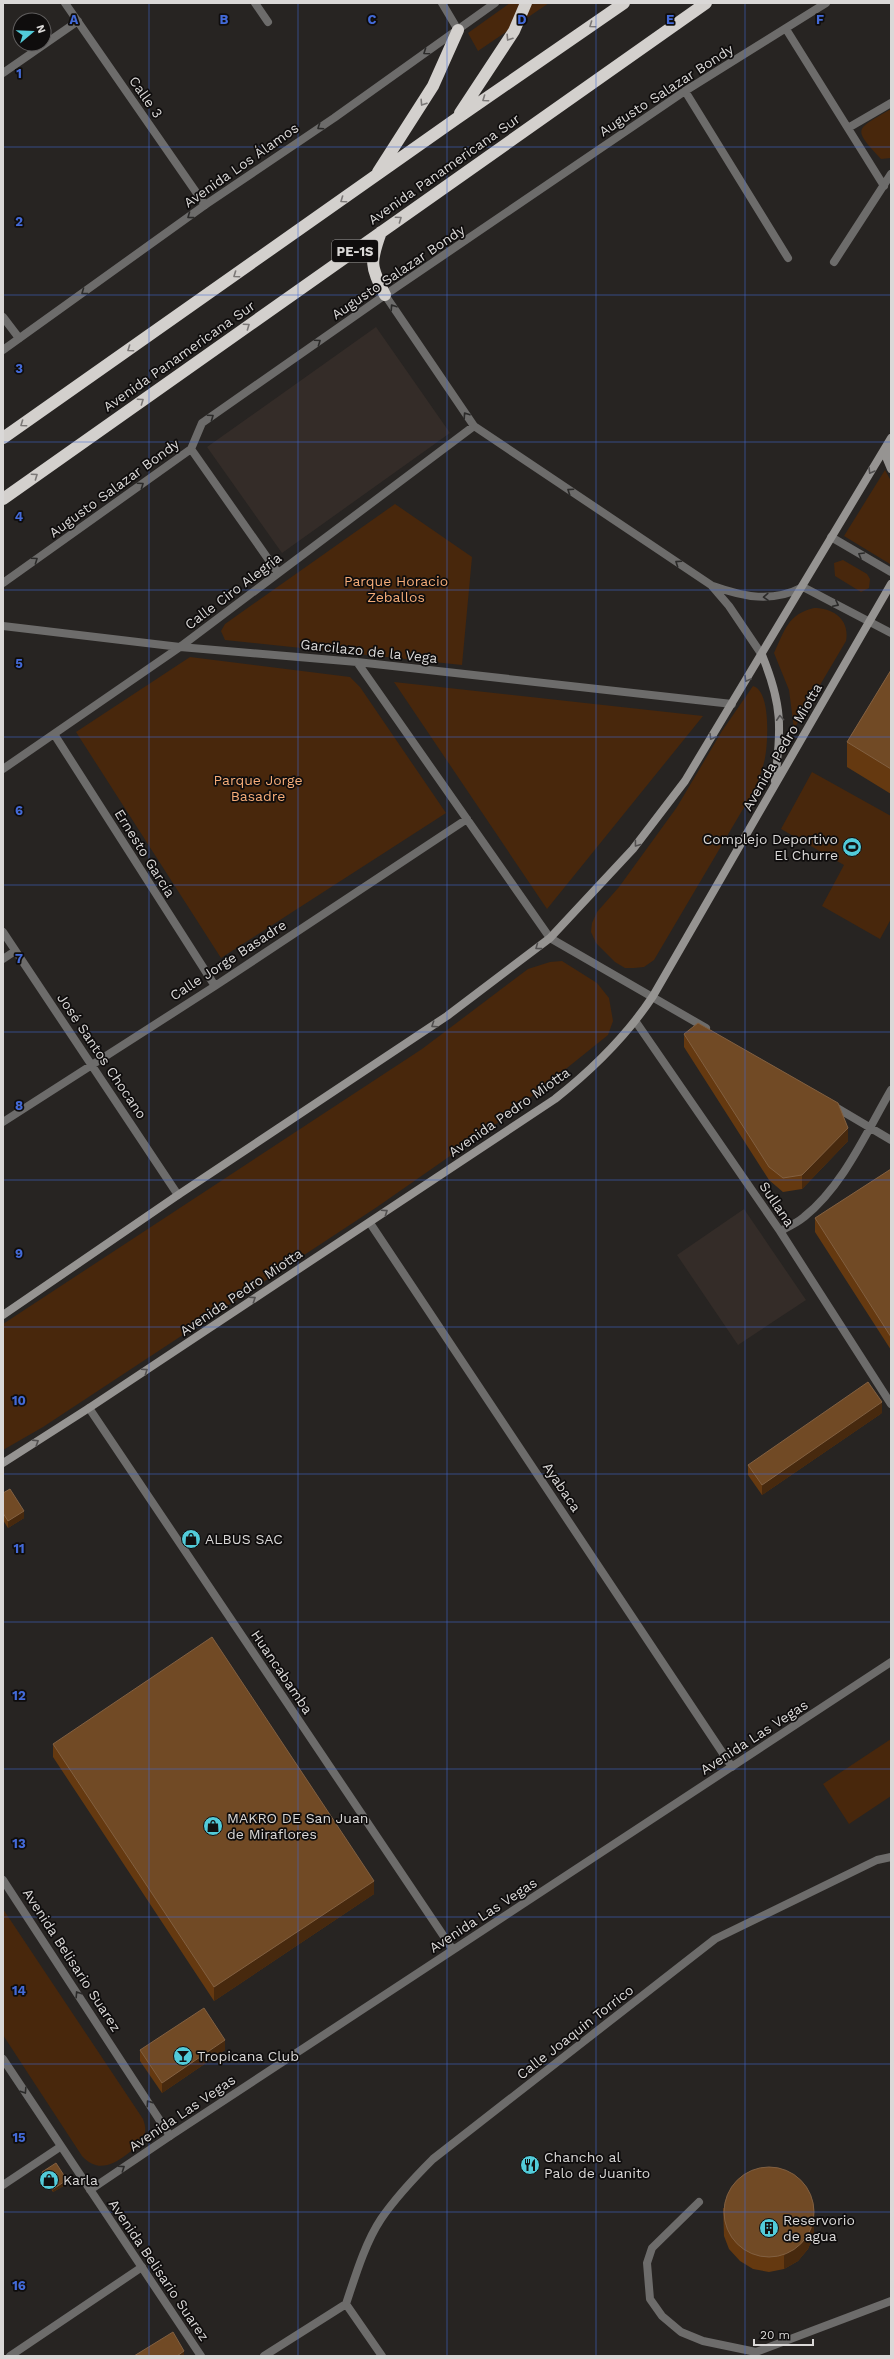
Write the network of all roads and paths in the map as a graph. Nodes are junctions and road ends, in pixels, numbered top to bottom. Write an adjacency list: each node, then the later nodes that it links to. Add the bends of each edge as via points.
1 (65, 3): 9 (street, Calle 3)
2 (255, 3): 10 (street)
3 (442, 3): 12 (street)
4 (495, 3): 12 (street, Avenida Los Álamos)
5 (526, 3): 16 (highway, one-way to 16, via 514,31)
6 (624, 3): 16 (highway, one-way to 16)
7 (706, 3): 22 (highway, Avenida Panamericana Sur / PE-1S, one-way to 7)
8 (826, 3): 11 (street, Augusto Salazar Bondy)
9 (78, 21): 13 (street); 21 (street, Calle 3)
10 (268, 22)
11 (786, 29): 14 (street, Augusto Salazar Bondy); 17 (street)
12 (458, 30): 19 (highway, one-way to 19, via 433,86); 21 (street, Avenida Los Álamos, one-way to 21)
13 (3, 73)
14 (685, 91): 23 (street); 25 (street, Augusto Salazar Bondy)
15 (891, 104): 17 (street)
16 (456, 119): 19 (highway)
17 (848, 128): 20 (street)
18 (891, 174): 20 (street)
19 (375, 178): 30 (highway, one-way to 30)
20 (884, 186): 24 (street)
21 (205, 205): 27 (street, Avenida Los Álamos, one-way to 27)
22 (381, 232): 25 (highway, via 373,266); 34 (highway, Avenida Panamericana Sur / PE-1S, one-way to 22)
23 (788, 258)
24 (834, 262)
25 (385, 295): 29 (street, one-way to 25); 32 (street, Augusto Salazar Bondy, one-way to 25, via 202,423)
26 (3, 317): 27 (street)
27 (19, 338): 28 (street, Avenida Los Álamos)
28 (3, 350)
29 (474, 426): 37 (street, Calle Ciro Alegria); 40 (street, one-way to 29)
30 (3, 438)
31 (890, 440): 33 (main road, via 886,457); 35 (main road, one-way to 35)
32 (191, 449): 37 (street); 38 (street, Augusto Salazar Bondy, one-way to 32)
33 (891, 470)
34 (3, 498)
35 (831, 537): 36 (street, one-way to 35); 41 (main road)
36 (891, 572)
37 (278, 573): 45 (street, Calle Ciro Alegria)
38 (3, 583)
39 (891, 584): 42 (main road, Avenida Pedro Miotta)
40 (710, 585): 41 (street, one-way to 40, via 788,595 755,597); 46 (street, via 736,615)
41 (803, 587): 42 (street, one-way to 42); 46 (main road)
42 (869, 621): 44 (street); 51 (main road, Avenida Pedro Miotta)
43 (3, 626): 45 (street, Garcilazo de la Vega)
44 (891, 633)
45 (180, 647): 47 (street, Garcilazo de la Vega); 49 (street, Calle Ciro Alegria)
46 (762, 655): 48 (main road, one-way to 48); 51 (main road, one-way to 46, via 781,730 779,706)
47 (357, 662): 48 (street, Garcilazo de la Vega); 52 (street)
48 (732, 704): 54 (main road, one-way to 54, via 685,781 633,849)
49 (54, 734): 50 (street, Calle Ciro Alegria); 57 (street, Ernesto García)
50 (3, 769)
51 (775, 784): 58 (main road, Avenida Pedro Miotta)
52 (467, 819): 54 (street); 57 (street, Calle Jorge Basadre)
53 (3, 932): 55 (street, José Santos Chocano)
54 (550, 938): 58 (street); 67 (main road, one-way to 67, via 447,1016)
55 (15, 951): 56 (street); 61 (street, José Santos Chocano)
56 (3, 959)
57 (215, 986): 61 (street, Calle Jorge Basadre)
58 (653, 996): 59 (main road, Avenida Pedro Miotta); 60 (street)
59 (636, 1022): 68 (main road, Avenida Pedro Miotta, one-way to 59, via 555,1100 595,1066); 69 (street, Sullana)
60 (715, 1034)
61 (91, 1063): 64 (street, Calle Jorge Basadre); 67 (street, José Santos Chocano)
62 (891, 1090): 65 (street)
63 (822, 1099): 65 (street)
64 (3, 1122)
65 (870, 1127): 66 (street); 69 (street, via 824,1198 803,1218)
66 (891, 1140)
67 (178, 1195): 70 (main road)
68 (370, 1222): 72 (main road, Avenida Pedro Miotta, one-way to 68); 75 (street, Ayabaca)
69 (780, 1231): 71 (street, Sullana)
70 (3, 1315)
71 (891, 1404)
72 (89, 1408): 73 (main road, Avenida Pedro Miotta, one-way to 72); 78 (street, Huancabamba)
73 (3, 1463)
74 (891, 1662): 75 (street, Avenida Las Vegas)
75 (732, 1767): 78 (street, Avenida Las Vegas)
76 (891, 1857): 87 (street, Calle Joaquin Torrico, via 877,1860 715,1939 433,2159 406,2186 380,2220)
77 (3, 1880): 80 (street, Avenida Belisario Suarez, one-way to 77)
78 (453, 1950): 80 (street, Avenida Las Vegas)
79 (3, 2059): 81 (street, Avenida Belisario Suarez, one-way to 81)
80 (170, 2136): 83 (street, Avenida Las Vegas, one-way to 80)
81 (60, 2147): 82 (street); 83 (street, Avenida Belisario Suarez)
82 (3, 2184)
83 (90, 2190): 85 (street, Avenida Belisario Suarez)
84 (699, 2202): 86 (street, via 652,2248 647,2263 650,2299 662,2316 681,2332 703,2341 756,2352)
85 (142, 2267): 88 (street); 89 (street, Avenida Belisario Suarez)
86 (891, 2301)
87 (346, 2304): 90 (street); 91 (street)
88 (10, 2356)
89 (201, 2356)
90 (264, 2356)
91 (382, 2356)

